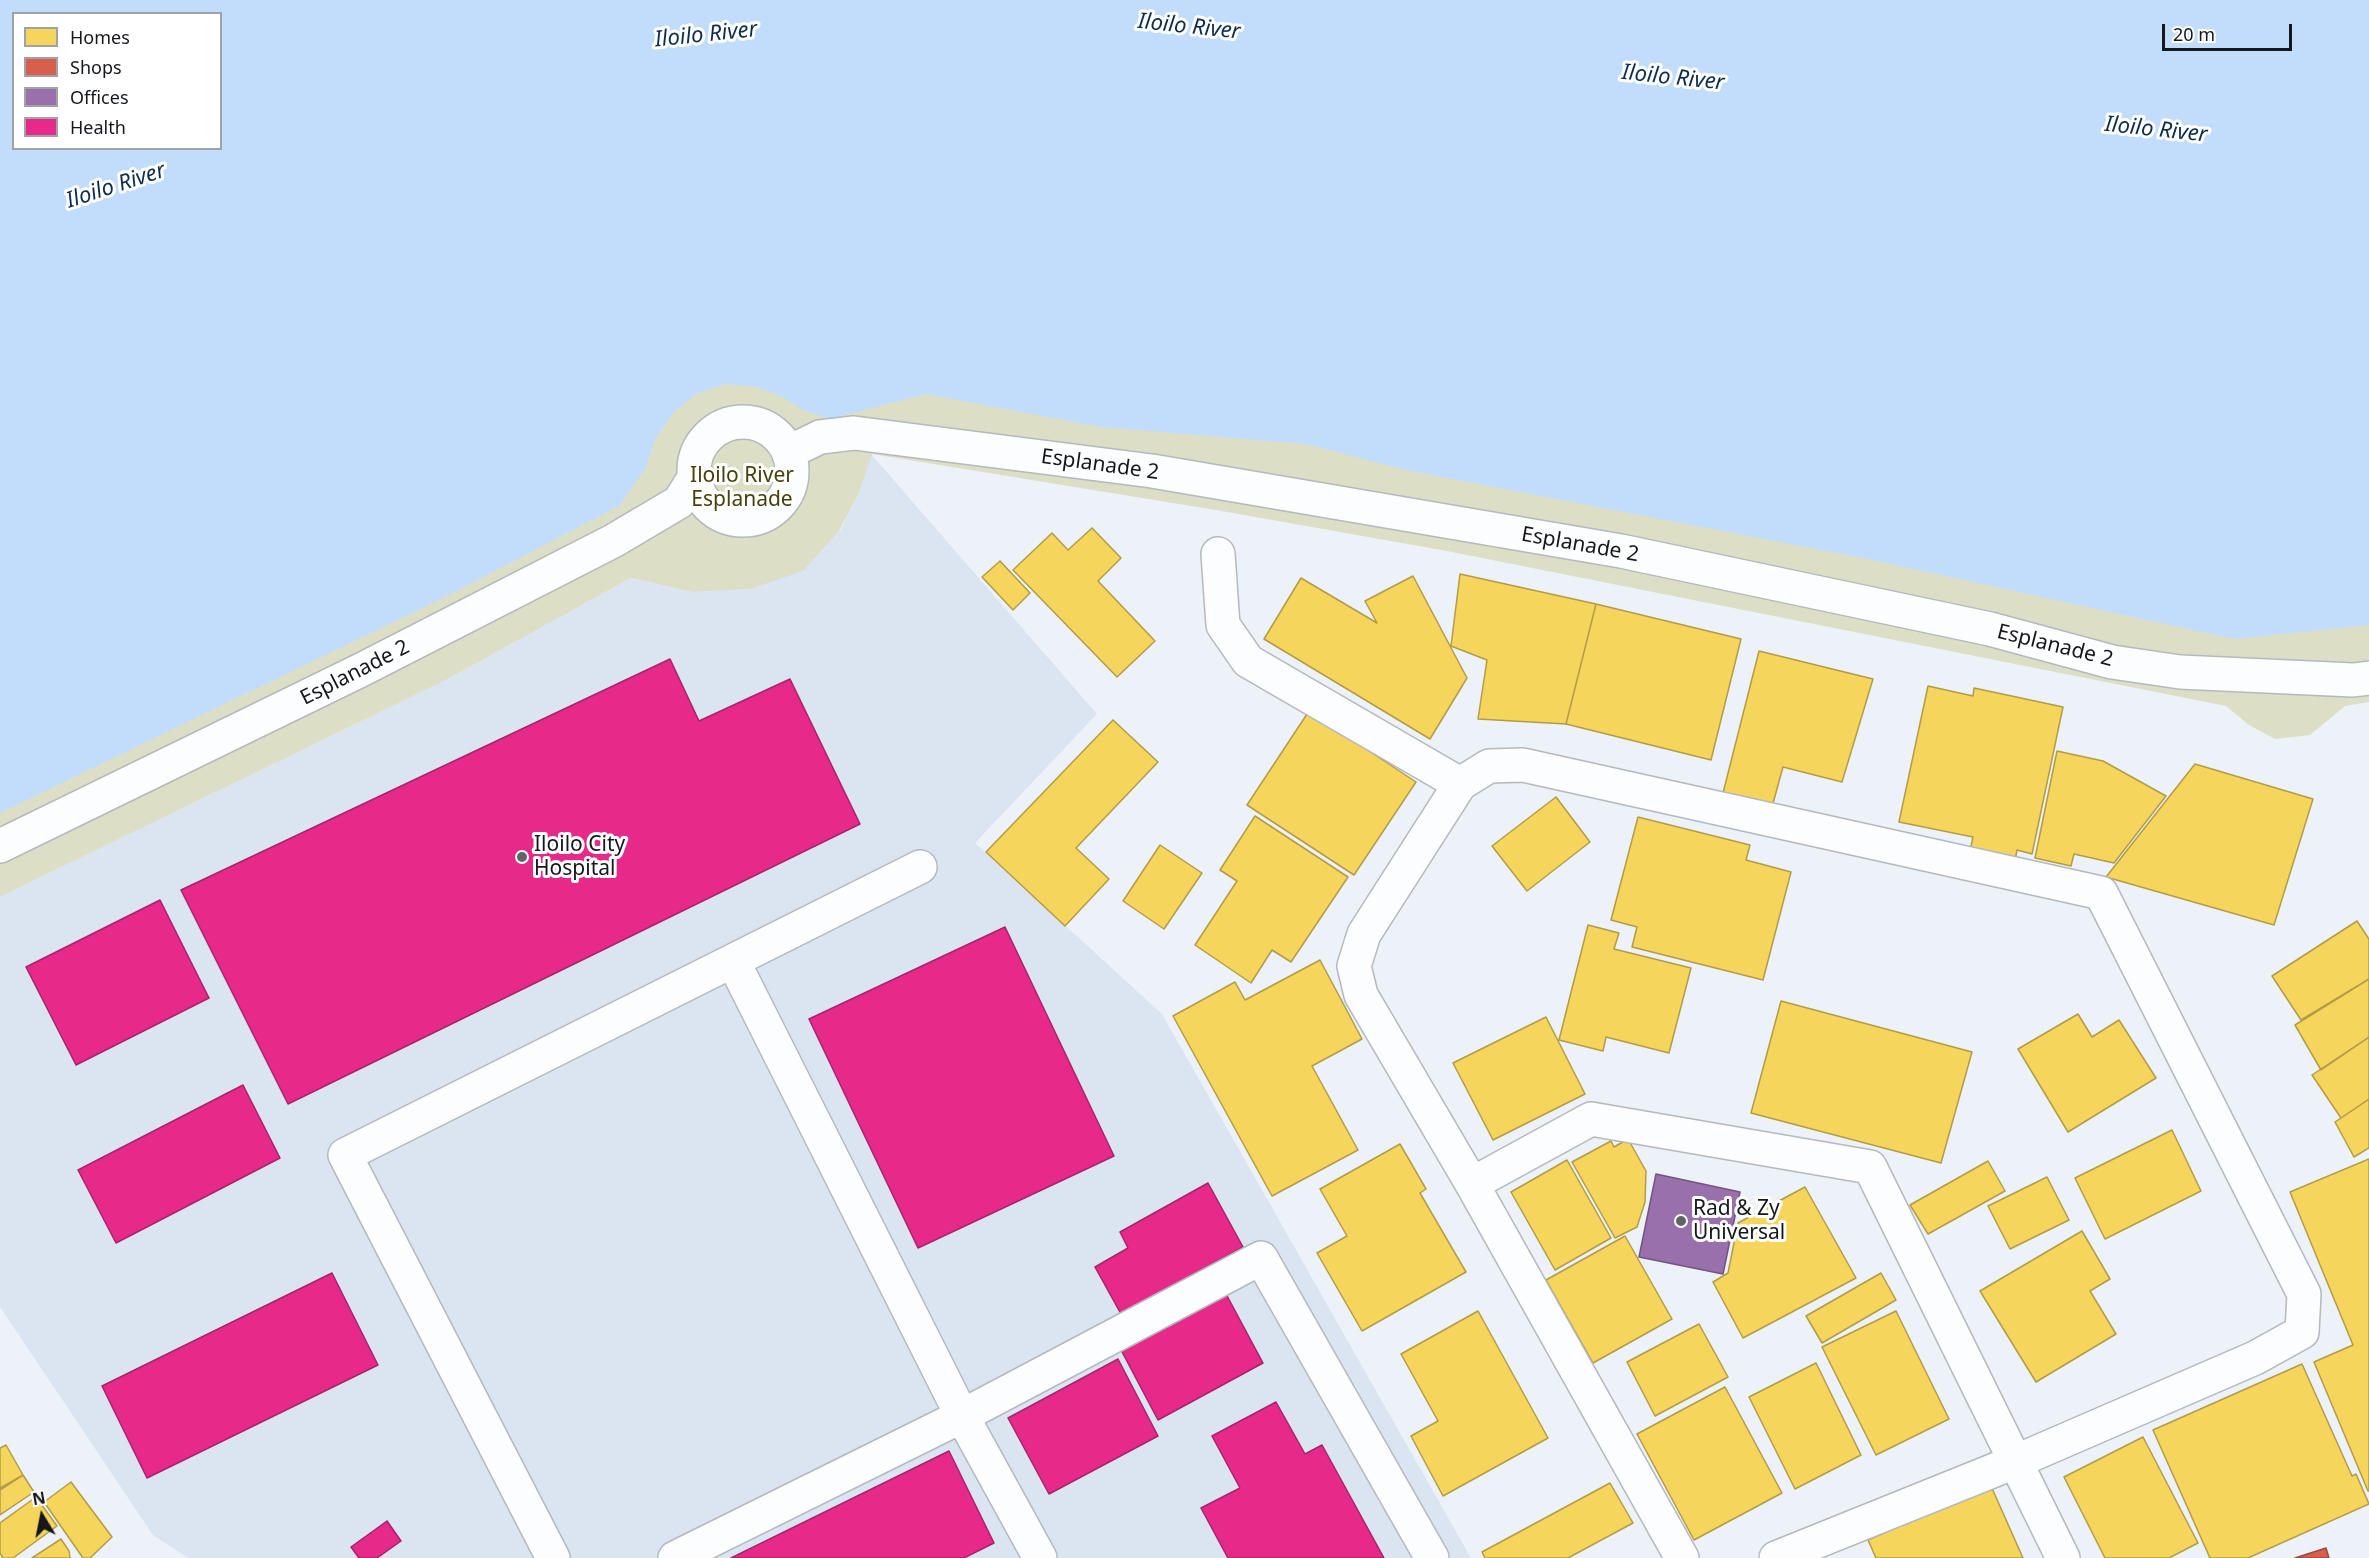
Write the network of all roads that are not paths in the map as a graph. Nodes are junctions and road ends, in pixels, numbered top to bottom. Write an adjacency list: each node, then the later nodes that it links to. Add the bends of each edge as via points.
1 (789, 452): 2 (street, Esplanade 2, via 781,439 753,423 722,426 699,448); 2 (street, via 790,484 783,499 756,518 740,520 709,507); 4 (street, Esplanade 2, via 820,437 854,433 1152,471 1621,551 1990,629 2112,662 2180,672)
2 (694, 478): 6 (street, Esplanade 2, via 679,502 613,541 362,670)
3 (1218, 554): 5 (street, via 1222,625 1248,661)
4 (2369, 678)
5 (1460, 784): 9 (street, via 1364,934 1354,966 1361,995); 11 (street, via 1489,766 1523,765 2101,893 2304,1294 2302,1332 2255,1358)
6 (0, 846)
7 (920, 867): 8 (street)
8 (733, 961): 10 (street); 12 (street, via 345,1155)
9 (1472, 1184): 11 (street, via 1591,1119 1870,1167); 16 (street)
10 (962, 1416): 13 (street); 14 (street); 15 (street, via 1261,1258)
11 (2017, 1461): 17 (street); 18 (street)
12 (553, 1558)
13 (675, 1558)
14 (1040, 1558)
15 (1432, 1558)
16 (1682, 1558)
17 (1776, 1558)
18 (2063, 1558)

